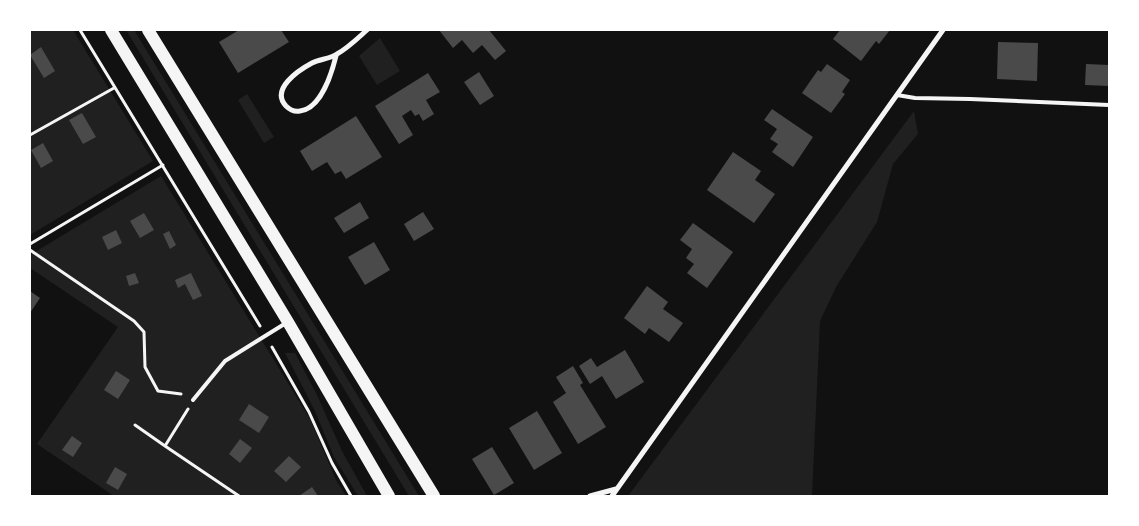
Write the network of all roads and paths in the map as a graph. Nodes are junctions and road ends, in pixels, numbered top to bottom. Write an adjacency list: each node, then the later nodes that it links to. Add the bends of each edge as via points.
1 (80, 30): 7 (path)
2 (111, 30): 14 (main road)
3 (148, 30): 23 (main road)
4 (367, 30): 6 (street)
5 (943, 30): 8 (street)
6 (336, 56): 6 (street, via 312,63 287,81 283,88 284,104 297,112 311,107 332,72)
7 (115, 88): 10 (path); 11 (path)
8 (897, 94): 9 (lane, via 915,98); 19 (street)
9 (1109, 105)
10 (30, 135)
11 (163, 165): 12 (path); 15 (path)
12 (30, 244)
13 (30, 250): 16 (path, via 134,321 144,332 145,367 158,391 180,394)
14 (288, 322): 15 (lane); 22 (main road)
15 (266, 336): 16 (lane, via 225,361); 21 (path, via 310,412 332,463)
16 (193, 400): 18 (path)
17 (135, 425): 18 (path)
18 (165, 446): 20 (path)
19 (617, 489): 24 (street); 25 (street)
20 (239, 496)
21 (351, 496)
22 (388, 496)
23 (434, 496)
24 (590, 496)
25 (612, 496)

